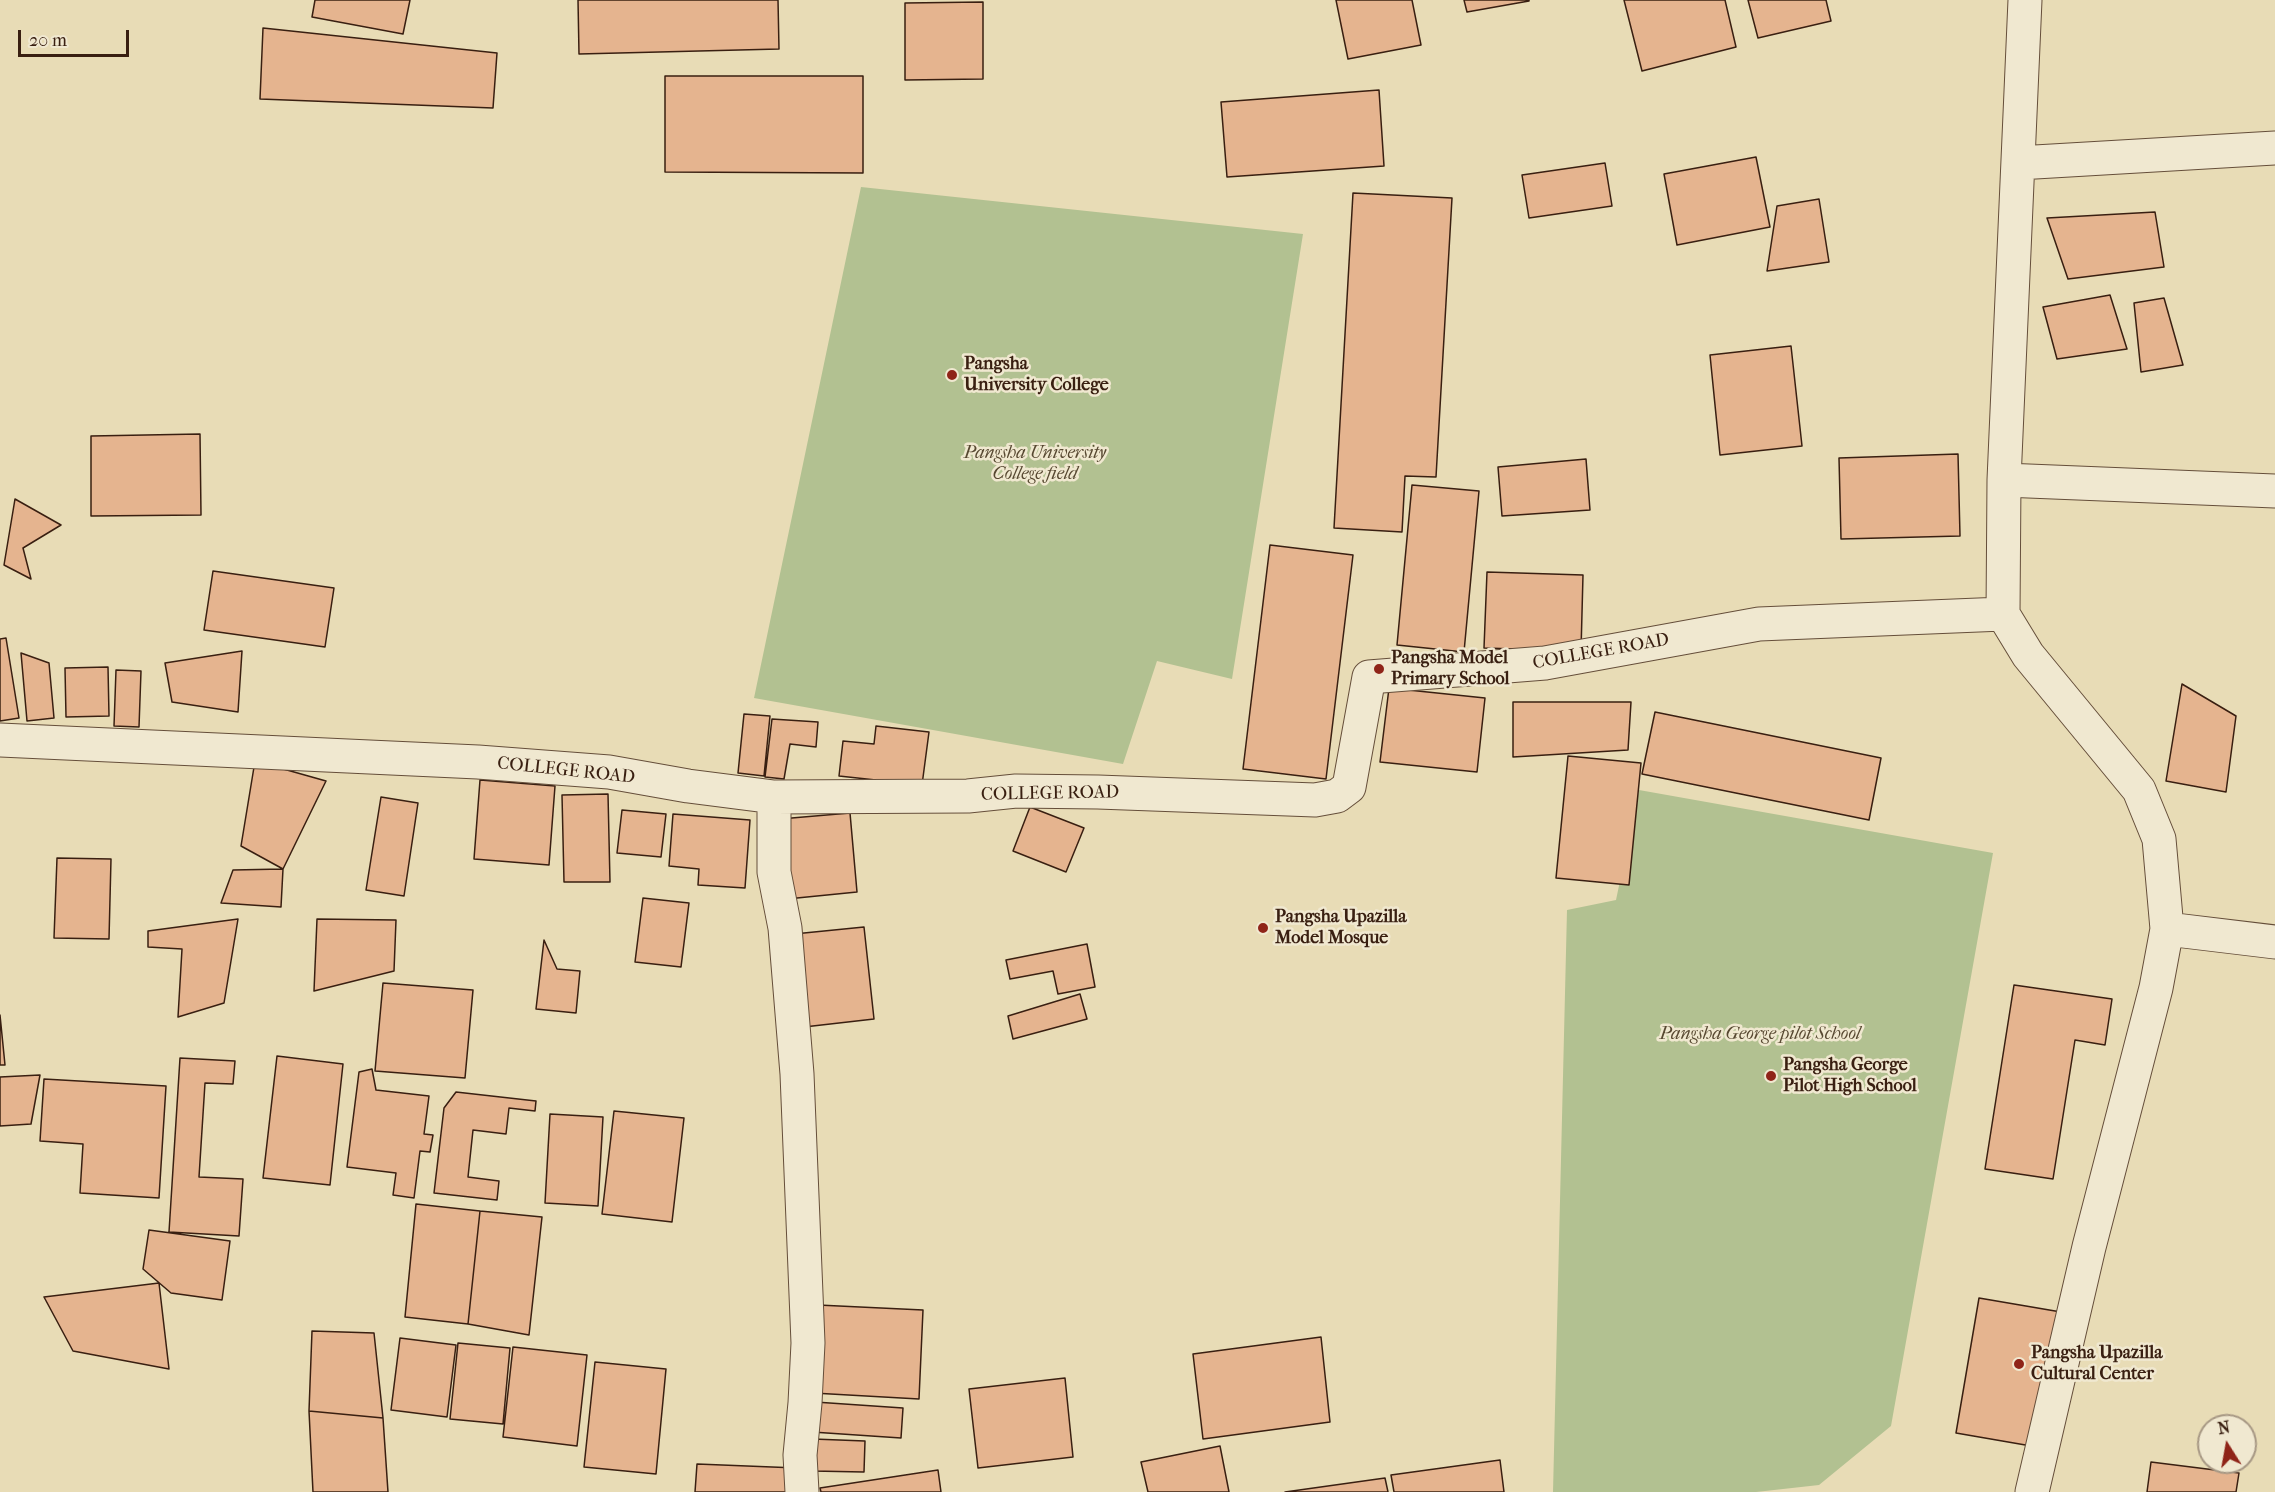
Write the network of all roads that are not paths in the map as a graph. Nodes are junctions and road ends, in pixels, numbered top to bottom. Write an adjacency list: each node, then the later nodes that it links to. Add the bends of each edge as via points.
1 (2025, 0): 3 (street)
2 (2275, 148): 3 (street)
3 (2018, 163): 4 (street)
4 (2004, 480): 5 (street); 6 (street)
5 (2275, 491)
6 (2003, 614): 8 (street, COLLEGE ROAD, via 1759,624 1545,663 1369,677 1349,787 1337,796 1315,800 1016,791 968,796); 9 (street, via 2028,655 2139,790 2159,839)
7 (0, 740): 8 (street, COLLEGE ROAD, via 478,762 609,772)
8 (774, 797): 11 (street, via 774,872 785,928 797,1074 808,1343 800,1455)
9 (2167, 929): 10 (street); 12 (street, via 2156,988 2089,1247)
10 (2275, 942)
11 (802, 1492)
12 (2032, 1492)

